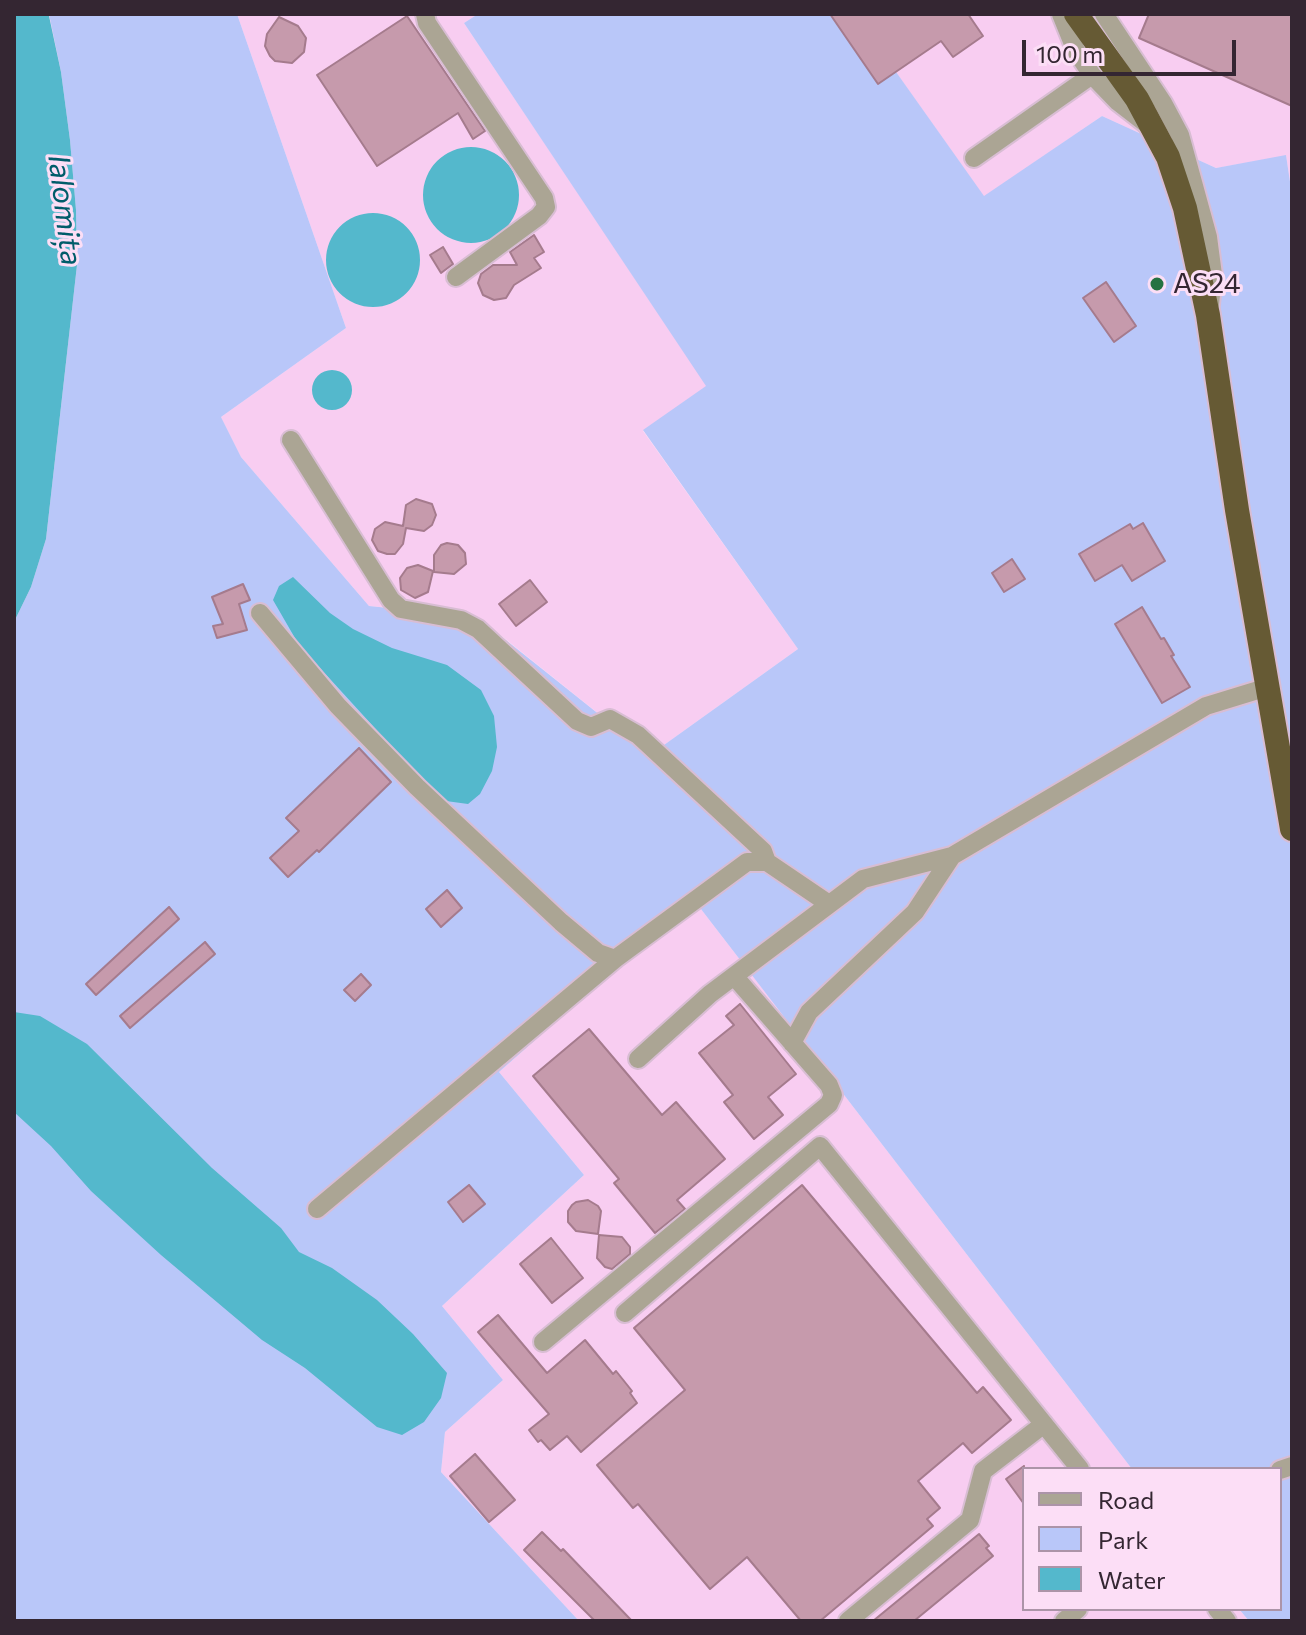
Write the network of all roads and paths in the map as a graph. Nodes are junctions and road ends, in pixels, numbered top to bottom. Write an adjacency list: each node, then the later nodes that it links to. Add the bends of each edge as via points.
1 (425, 14): 8 (lane, via 546,207)
2 (1061, 14): 5 (lane)
3 (1076, 14): 6 (highway)
4 (1104, 14): 9 (lane, via 1180,135 1208,237 1213,275)
5 (1092, 75): 6 (lane); 7 (lane)
6 (1154, 130): 9 (highway, via 1185,208)
7 (974, 158)
8 (456, 277)
9 (1208, 315): 12 (highway)
10 (291, 440): 15 (lane, via 401,609 461,620 478,629 577,721 591,727 610,719 638,735 763,851)
11 (260, 613): 17 (lane, via 338,706 417,787 561,922 598,953)
12 (1268, 687): 13 (highway); 14 (lane, via 1206,706)
13 (1292, 829)
14 (952, 856): 16 (lane, via 863,879); 19 (lane, via 915,912 809,1012)
15 (767, 862): 16 (lane); 17 (lane, via 747,862)
16 (829, 904): 18 (lane)
17 (615, 959): 21 (lane)
18 (734, 976): 19 (lane); 20 (lane)
19 (792, 1043): 23 (lane, via 829,1085 833,1095 823,1111)
20 (638, 1059)
21 (317, 1209)
22 (625, 1313): 24 (lane, via 820,1146)
23 (543, 1342)
24 (1044, 1424): 25 (lane); 26 (lane, via 983,1471 970,1520)
25 (1078, 1467)
26 (848, 1621)

